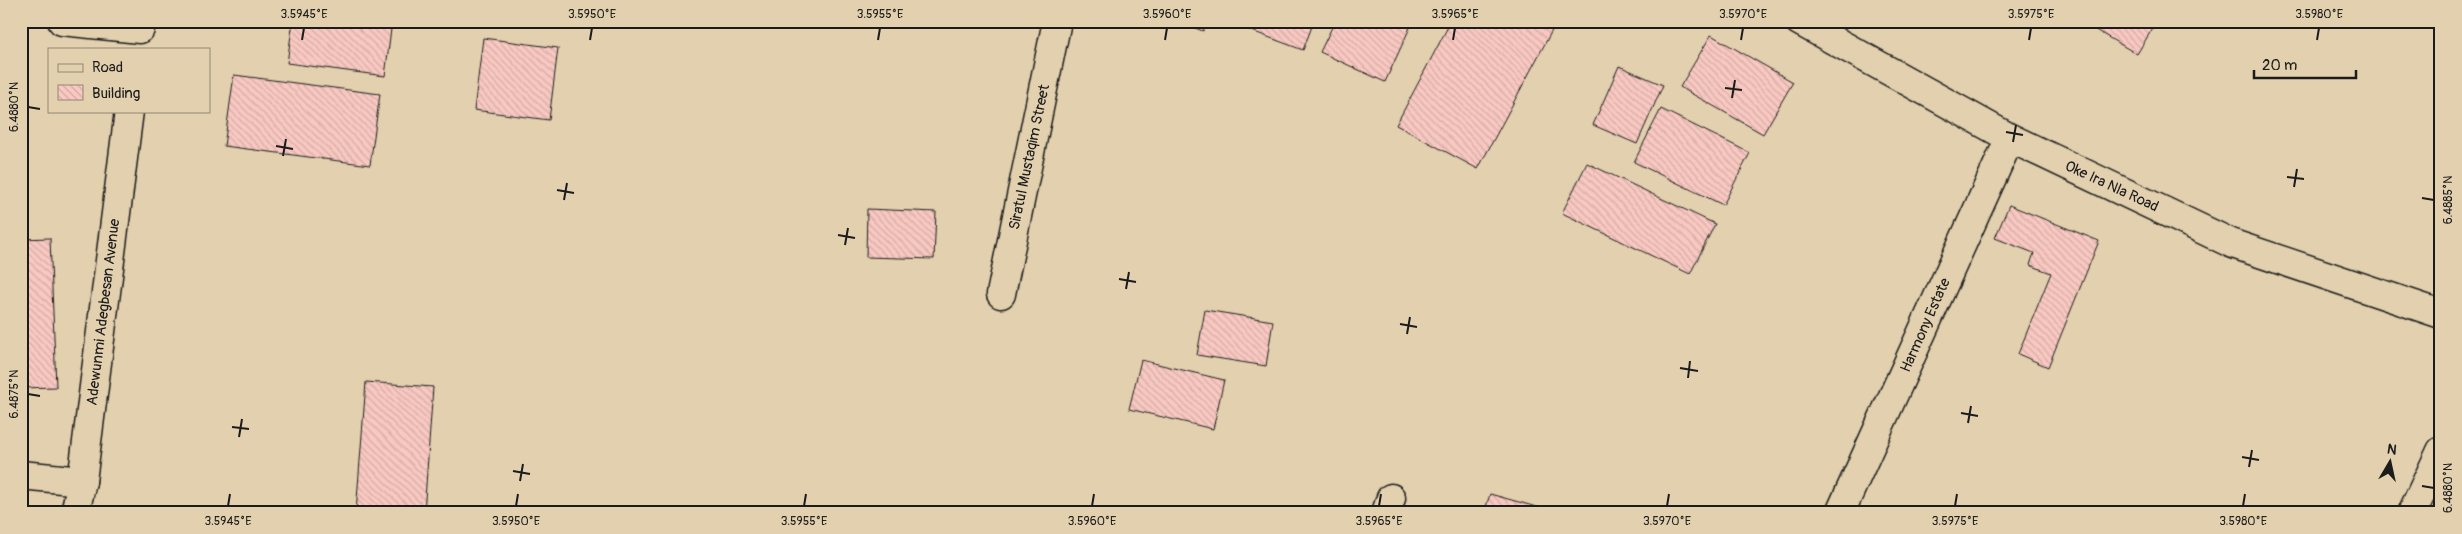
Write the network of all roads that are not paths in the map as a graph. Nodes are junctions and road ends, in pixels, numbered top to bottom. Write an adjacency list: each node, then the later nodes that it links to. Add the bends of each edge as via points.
1 (62, 21): 4 (street)
2 (1057, 21): 7 (street, Siratul Mustaqim Street)
3 (1799, 21): 6 (street, Oke Ira Nla Road)
4 (140, 33)
5 (129, 112): 11 (street, Adewunmi Adegbesan Avenue)
6 (2010, 138): 8 (street, Oke Ira Nla Road, via 2233,244); 13 (street, Harmony Estate)
7 (1001, 294)
8 (2441, 314)
9 (2441, 452): 14 (street)
10 (21, 475): 11 (street)
11 (82, 481): 12 (street, Adewunmi Adegbesan Avenue)
12 (75, 513)
13 (1840, 513)
14 (2412, 513)

